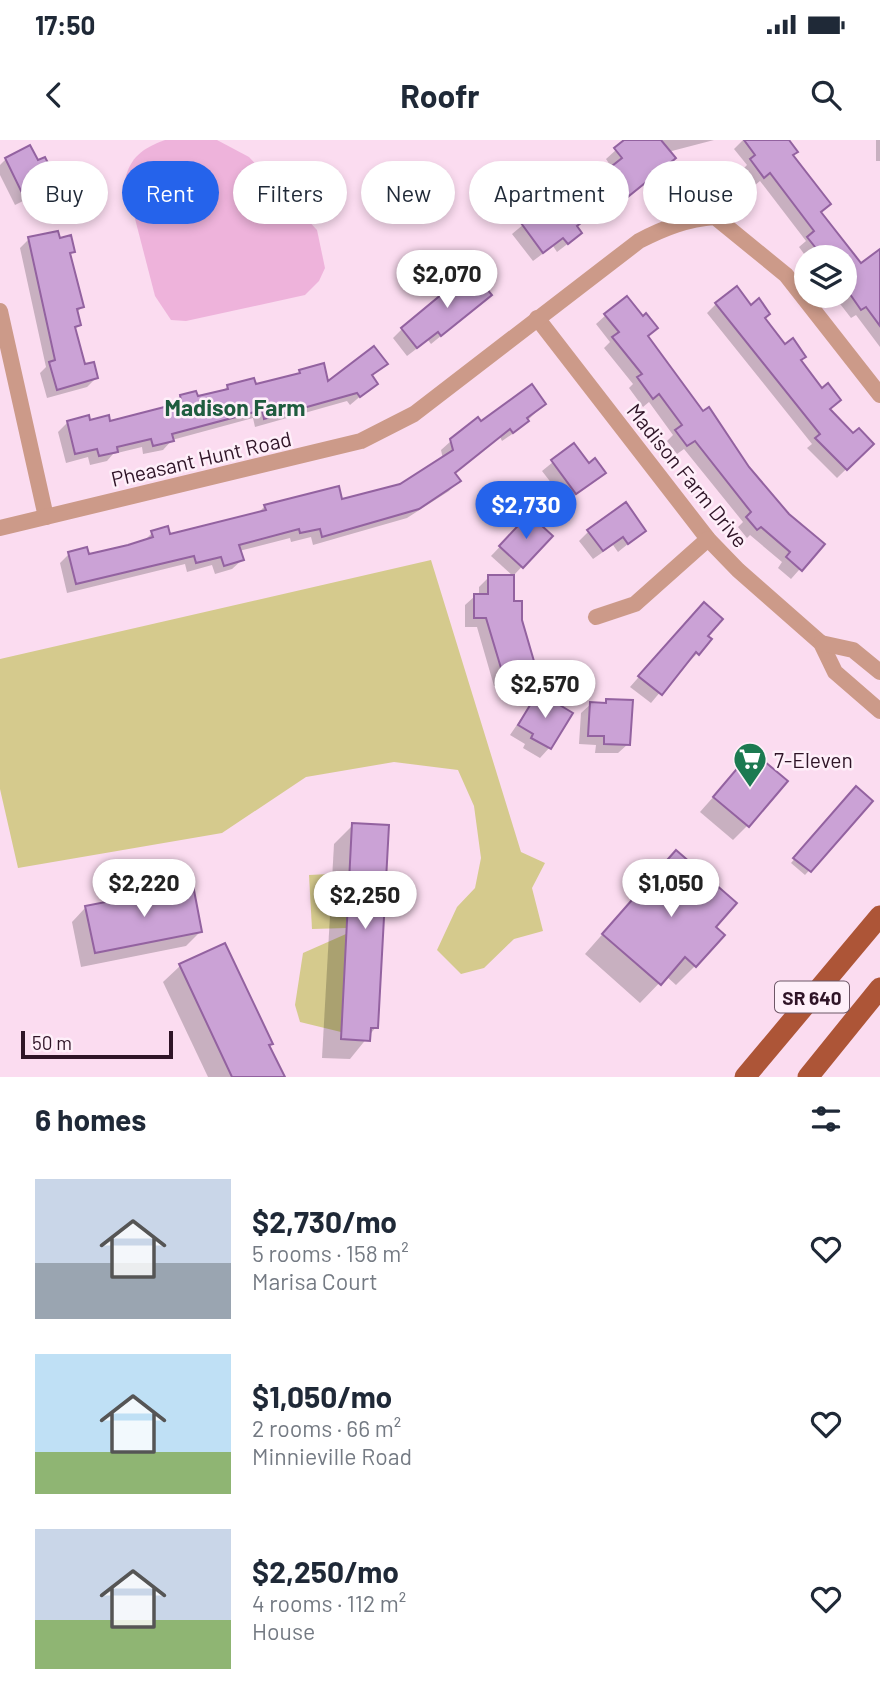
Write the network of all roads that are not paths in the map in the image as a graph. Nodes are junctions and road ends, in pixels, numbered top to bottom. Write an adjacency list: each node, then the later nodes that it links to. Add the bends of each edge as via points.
1 (0, 311): 4 (street)
2 (537, 318): 3 (street, Pheasant Hunt Road, via 639,241 666,227 715,217 786,275); 4 (street, Pheasant Hunt Road, via 414,414 361,441); 6 (street, Madison Farm Drive)
3 (880, 395)
4 (46, 517): 5 (street, Pheasant Hunt Road)
5 (0, 528)
6 (708, 539): 7 (street, via 635,604); 8 (street, Madison Farm Drive)
7 (596, 617)
8 (821, 643): 9 (street, Madison Farm Drive, via 853,650); 10 (street, Madison Farm Drive, via 835,671)
9 (880, 672)
10 (880, 711)
11 (880, 916): 13 (main road, SR 640)
12 (880, 988): 14 (main road, SR 640)
13 (745, 1077)
14 (807, 1077)

